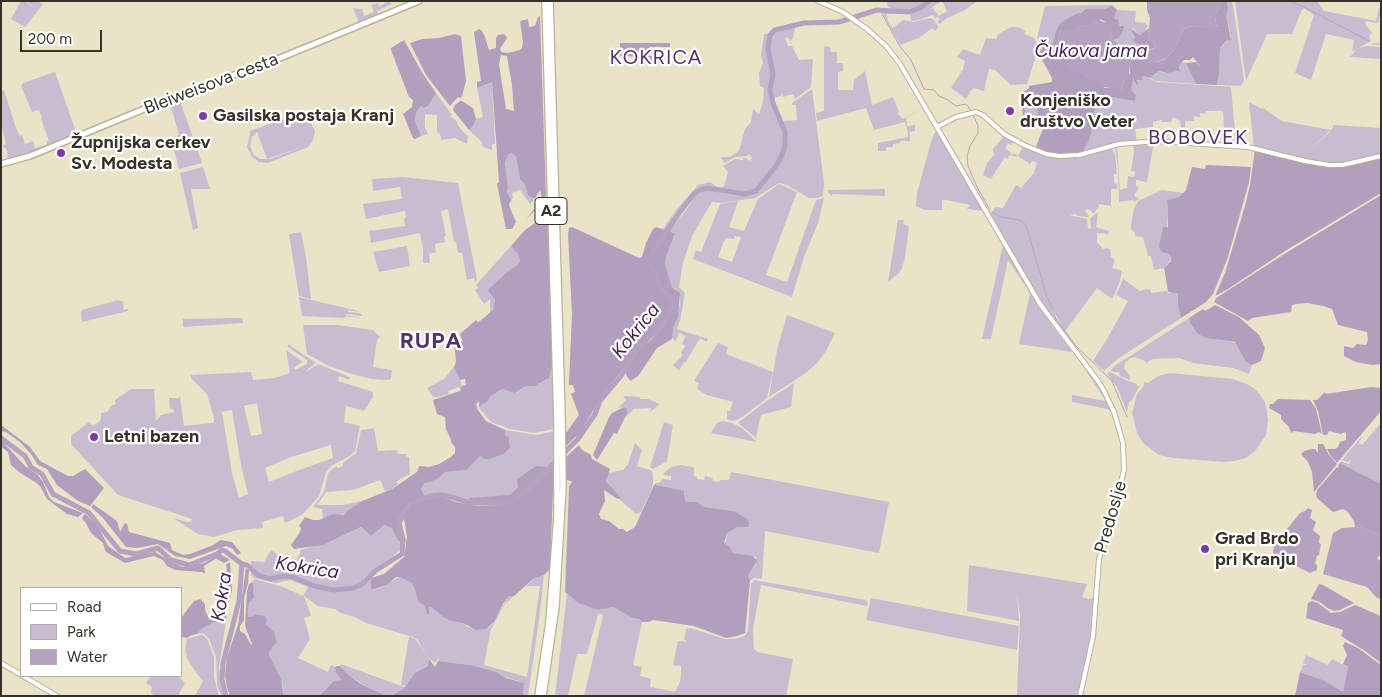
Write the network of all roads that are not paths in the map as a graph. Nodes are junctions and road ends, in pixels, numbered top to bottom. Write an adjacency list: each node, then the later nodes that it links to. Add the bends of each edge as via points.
1 (419, 1): 7 (main road, Bleiweisova cesta, via 30,156)
2 (545, 1): 8 (highway, A2)
3 (550, 1): 8 (highway, A2)
4 (819, 1): 5 (street, Predoslje, via 858,22 886,46)
5 (937, 127): 6 (street, via 975,112 1024,146 1059,156 1079,155 1119,144 1157,141 1248,147 1329,165); 16 (street, Predoslje, via 1040,304 1098,381 1108,398 1121,435 1124,470 1099,560 1093,638)
6 (1381, 156)
7 (1, 164)
8 (560, 419): 9 (highway, A2)
9 (560, 488): 14 (highway, A2, via 553,582); 15 (highway, A2, via 562,515 556,606)
10 (1, 663): 11 (street)
11 (20, 674)
12 (25, 677): 13 (street)
13 (57, 696)
14 (538, 696)
15 (543, 696)
16 (1080, 696)

